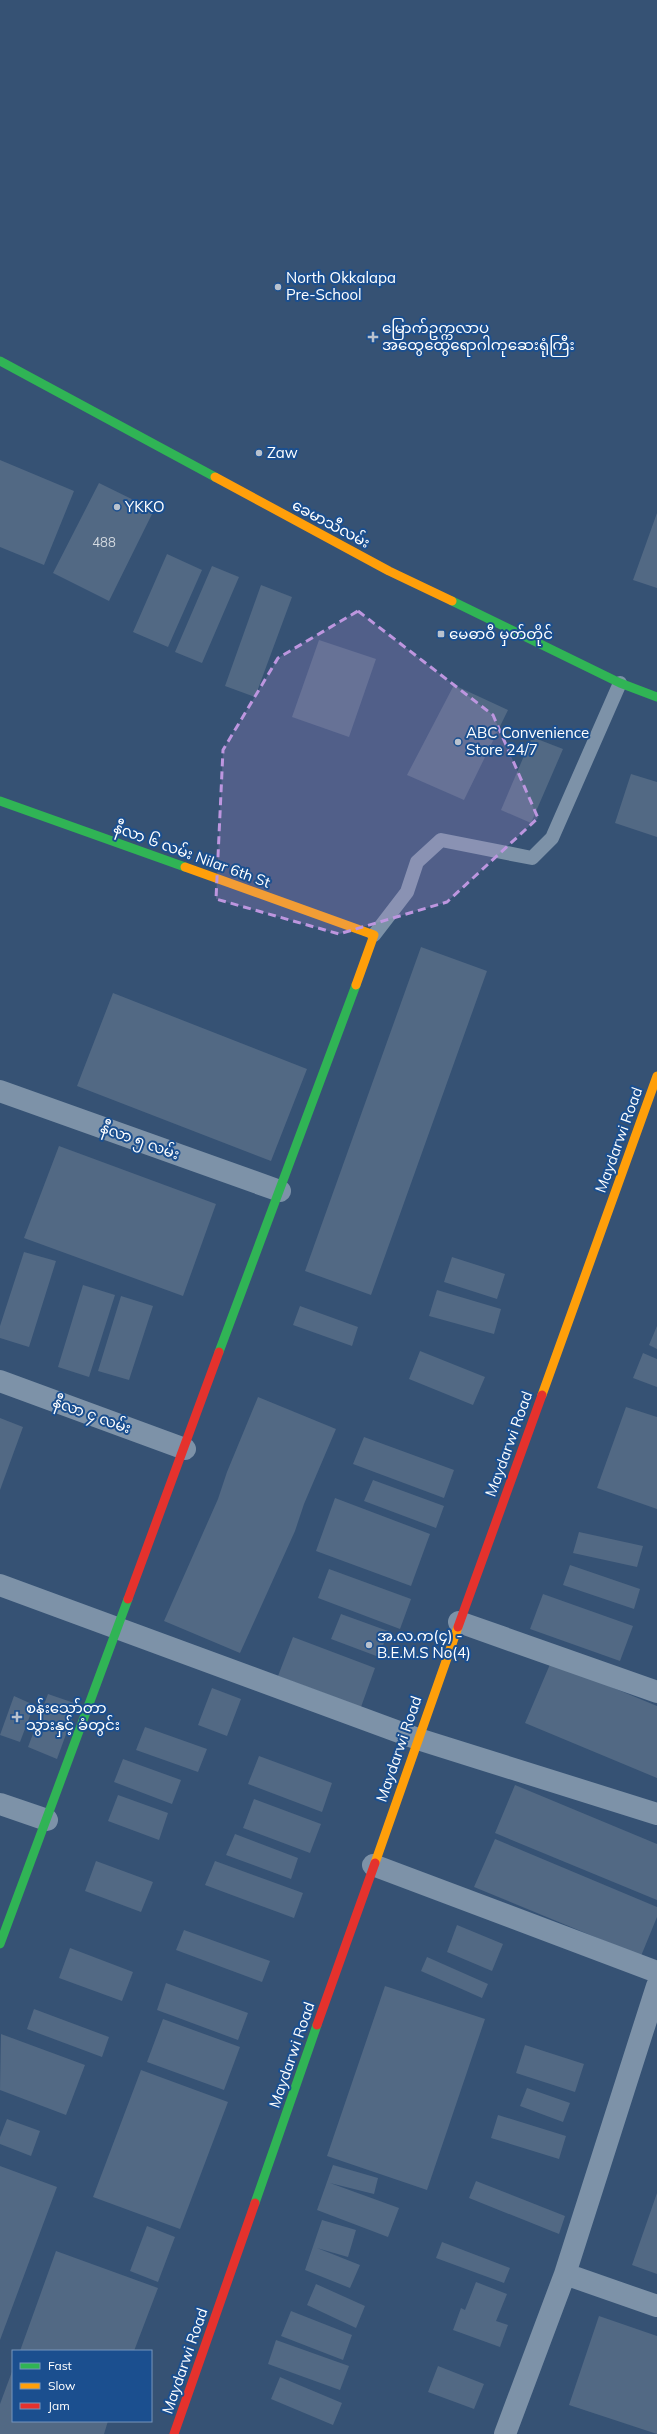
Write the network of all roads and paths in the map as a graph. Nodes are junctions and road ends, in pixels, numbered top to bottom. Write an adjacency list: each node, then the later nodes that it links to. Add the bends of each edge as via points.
1 (0, 361): 2 (street, ခေမာသီလမ်း, via 389,571)
2 (620, 683): 3 (street, ခေမာသီလမ်း); 5 (lane, via 552,838 532,858 440,840 418,862 407,892)
3 (657, 698)
4 (0, 801): 5 (street, နီလာ ၆ လမ်း Nilar 6th St)
5 (374, 935): 8 (street)
6 (657, 1076): 12 (street, Maydarwi Road)
7 (0, 1090): 8 (street, နီလာ ၅ လမ်း)
8 (280, 1191): 10 (street)
9 (0, 1381): 10 (street, နီလာ ၄ လမ်း)
10 (185, 1449): 13 (street)
11 (0, 1584): 13 (street)
12 (459, 1622): 14 (street); 15 (street, Maydarwi Road)
13 (119, 1628): 15 (street); 18 (street)
14 (657, 1692)
15 (418, 1739): 17 (street); 19 (street, Maydarwi Road)
16 (0, 1804): 18 (street)
17 (657, 1814)
18 (47, 1820): 20 (street)
19 (373, 1865): 21 (street); 25 (street, Maydarwi Road)
20 (0, 1944)
21 (657, 1972)
22 (657, 1986): 23 (street)
23 (565, 2274): 24 (street); 26 (street)
24 (657, 2306)
25 (174, 2434)
26 (505, 2434)

